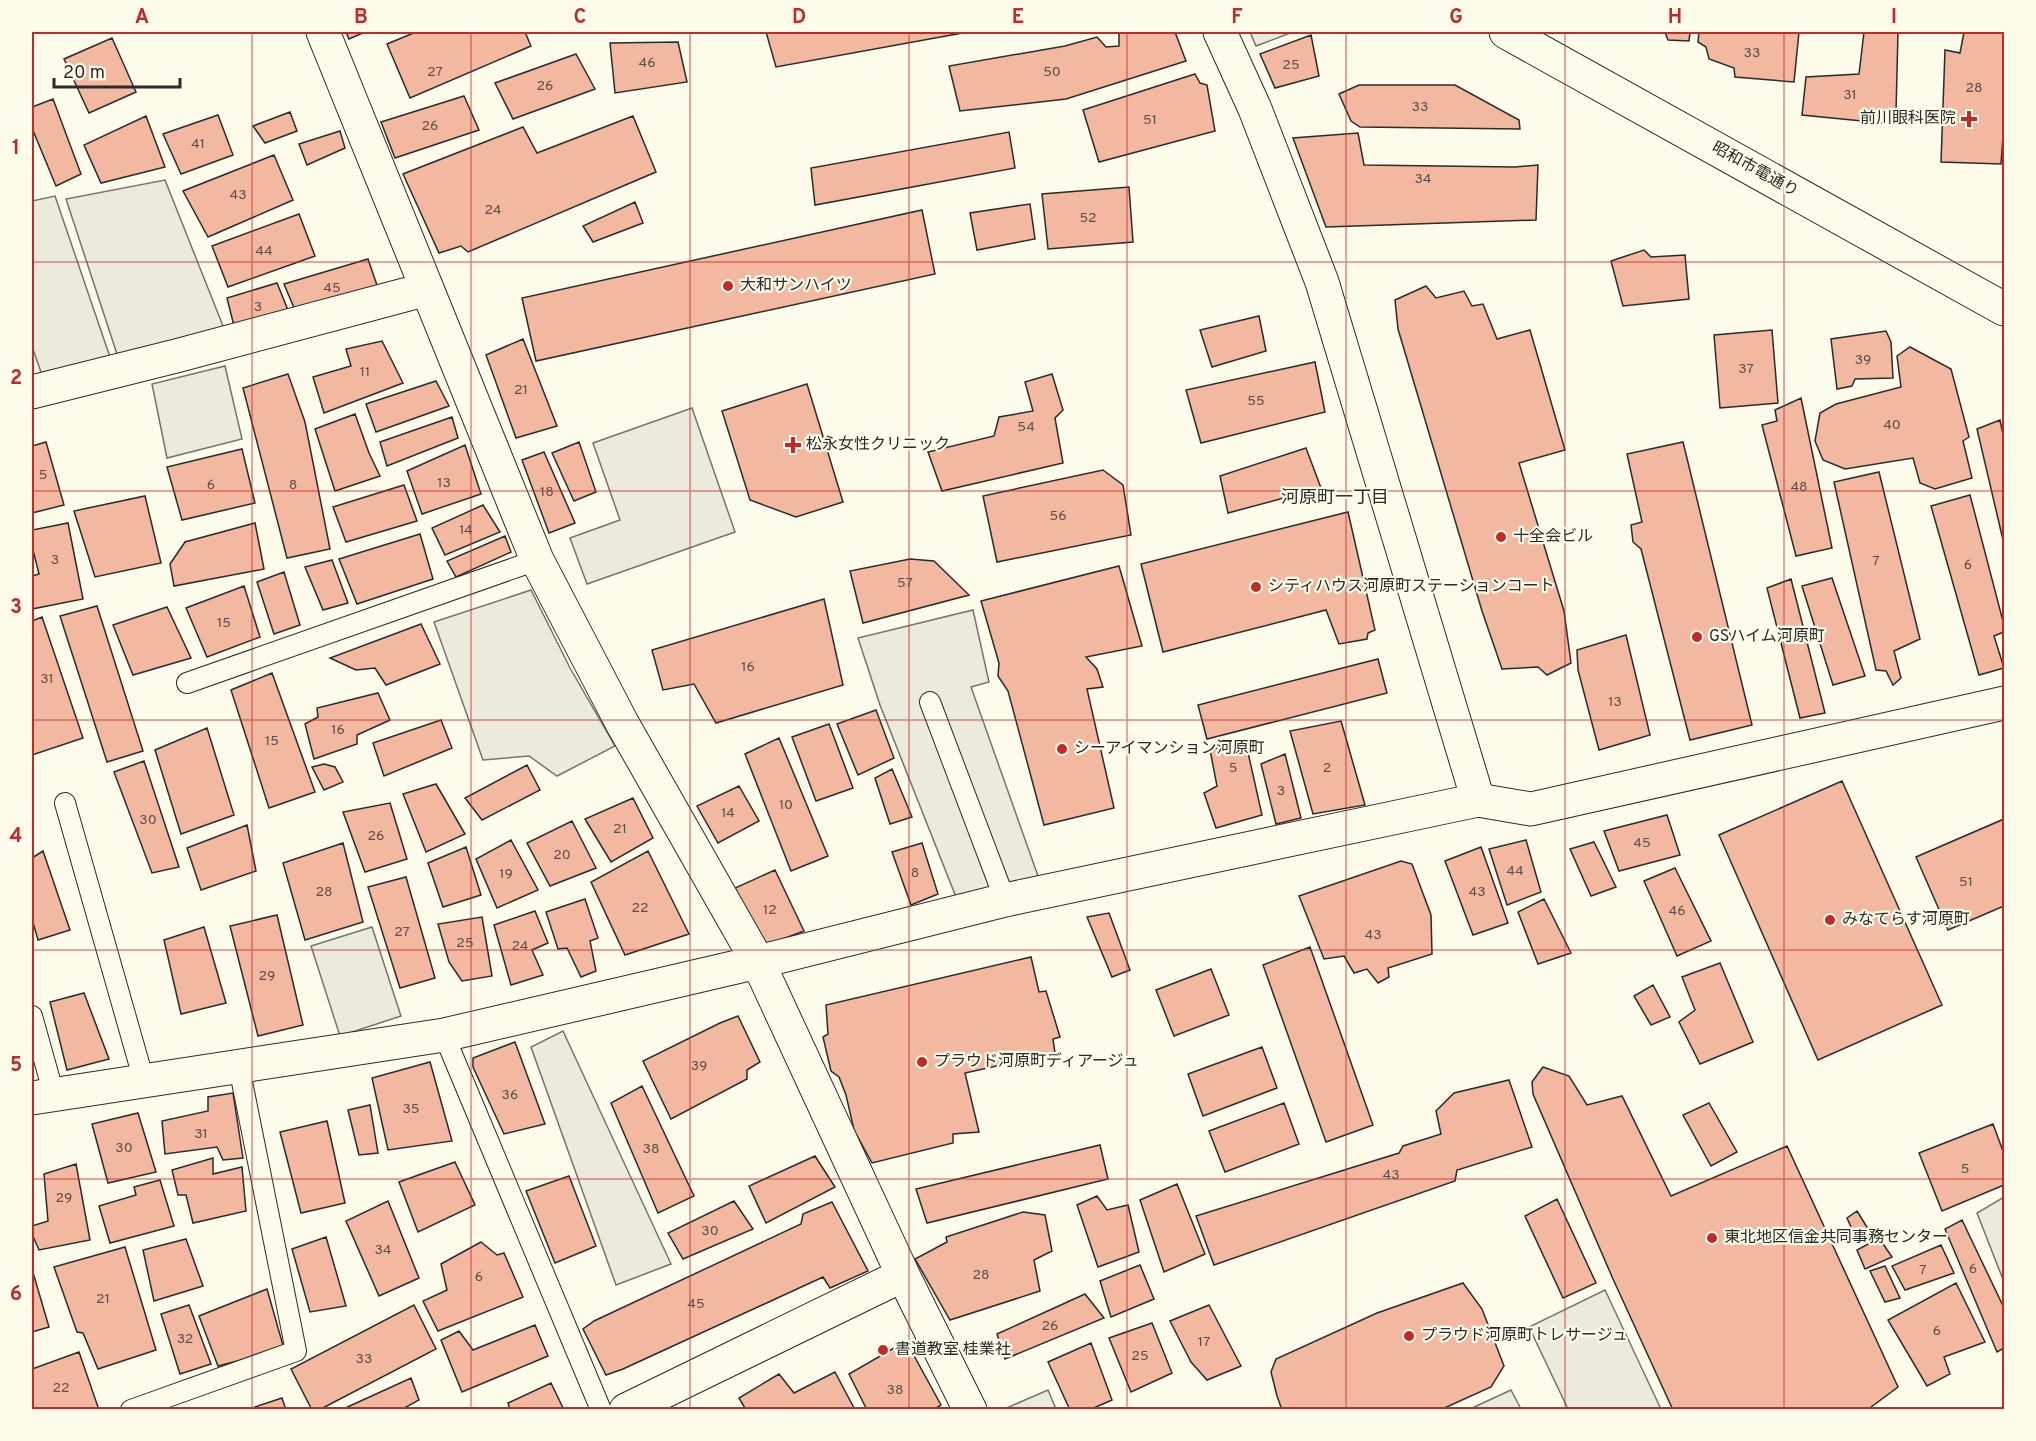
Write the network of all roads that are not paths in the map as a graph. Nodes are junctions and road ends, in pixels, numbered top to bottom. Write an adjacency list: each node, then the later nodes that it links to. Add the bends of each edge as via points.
1 (323, 32): 4 (street)
2 (1220, 32): 11 (street, via 1255,109 1322,282)
3 (1506, 32): 5 (street, 昭和市電通り)
4 (427, 289): 6 (street); 7 (street)
5 (2004, 309)
6 (32, 392)
7 (537, 560): 8 (lane); 14 (street, via 622,723)
8 (187, 683)
9 (930, 702): 13 (lane)
10 (2004, 703): 11 (street, via 1531,809)
11 (1478, 800): 13 (street)
12 (65, 803): 18 (lane)
13 (1005, 900): 14 (street)
14 (758, 962): 16 (street); 20 (street)
15 (32, 1016): 19 (lane)
16 (444, 1035): 17 (street); 23 (lane)
17 (239, 1067): 18 (street); 21 (lane, via 296,1351)
18 (144, 1081): 19 (street)
19 (43, 1096)
20 (903, 1275): 24 (street); 25 (street)
21 (170, 1403): 22 (lane)
22 (131, 1410)
23 (601, 1410)
24 (626, 1410)
25 (970, 1410)

